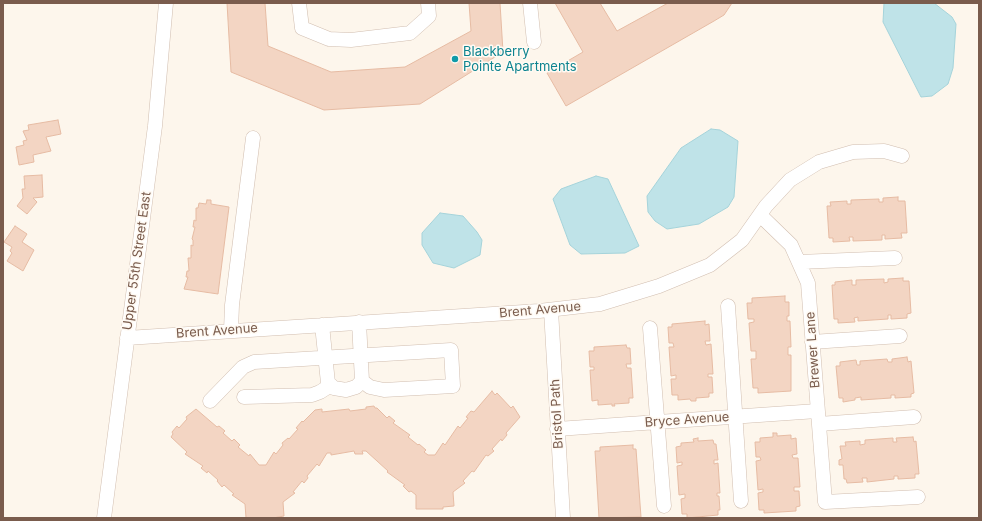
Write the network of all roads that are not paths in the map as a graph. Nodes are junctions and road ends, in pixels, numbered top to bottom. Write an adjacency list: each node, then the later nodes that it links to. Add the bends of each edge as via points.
1 (166, 3): 18 (street, Upper 55th Street East, via 155,126)
2 (299, 3): 3 (street, via 302,28 329,39 352,40 410,33 429,16)
3 (428, 3)
4 (530, 3): 5 (street)
5 (534, 42)
6 (253, 138): 16 (street)
7 (902, 156): 8 (street, Brent Avenue, via 884,151 853,152 819,162 790,180)
8 (760, 214): 10 (street, Brewer Lane, via 791,245); 12 (street, Brent Avenue, via 742,240 710,265 659,286 600,304)
9 (894, 258): 10 (street)
10 (798, 262): 19 (street, Brewer Lane, via 808,283)
11 (728, 306): 26 (street)
12 (551, 310): 13 (street, Brent Avenue); 30 (street, Bristol Path)
13 (359, 322): 14 (street, Brent Avenue); 20 (street)
14 (322, 325): 16 (street, Brent Avenue); 21 (street)
15 (650, 328): 29 (street)
16 (231, 330): 18 (street, Brent Avenue)
17 (900, 336): 19 (street)
18 (127, 338): 34 (street, Upper 55th Street East)
19 (812, 342): 28 (street, Brewer Lane)
20 (361, 355): 21 (street); 22 (street); 22 (street, via 451,350 453,386 384,390 370,387)
21 (325, 357): 23 (street, via 328,383); 25 (street, via 254,362 243,367)
22 (362, 381): 23 (street, via 356,387 346,390)
23 (331, 385): 24 (street, via 312,395)
24 (244, 397)
25 (210, 401)
26 (736, 417): 28 (street, Bryce Avenue); 29 (street, Bryce Avenue); 32 (street)
27 (914, 417): 28 (street, Bryce Avenue)
28 (818, 418): 31 (street, Brewer Lane, via 825,502)
29 (657, 422): 30 (street, Bryce Avenue); 33 (street)
30 (557, 429): 35 (street, Bristol Path)
31 (918, 497)
32 (741, 501)
33 (664, 506)
34 (104, 518)
35 (563, 518)

